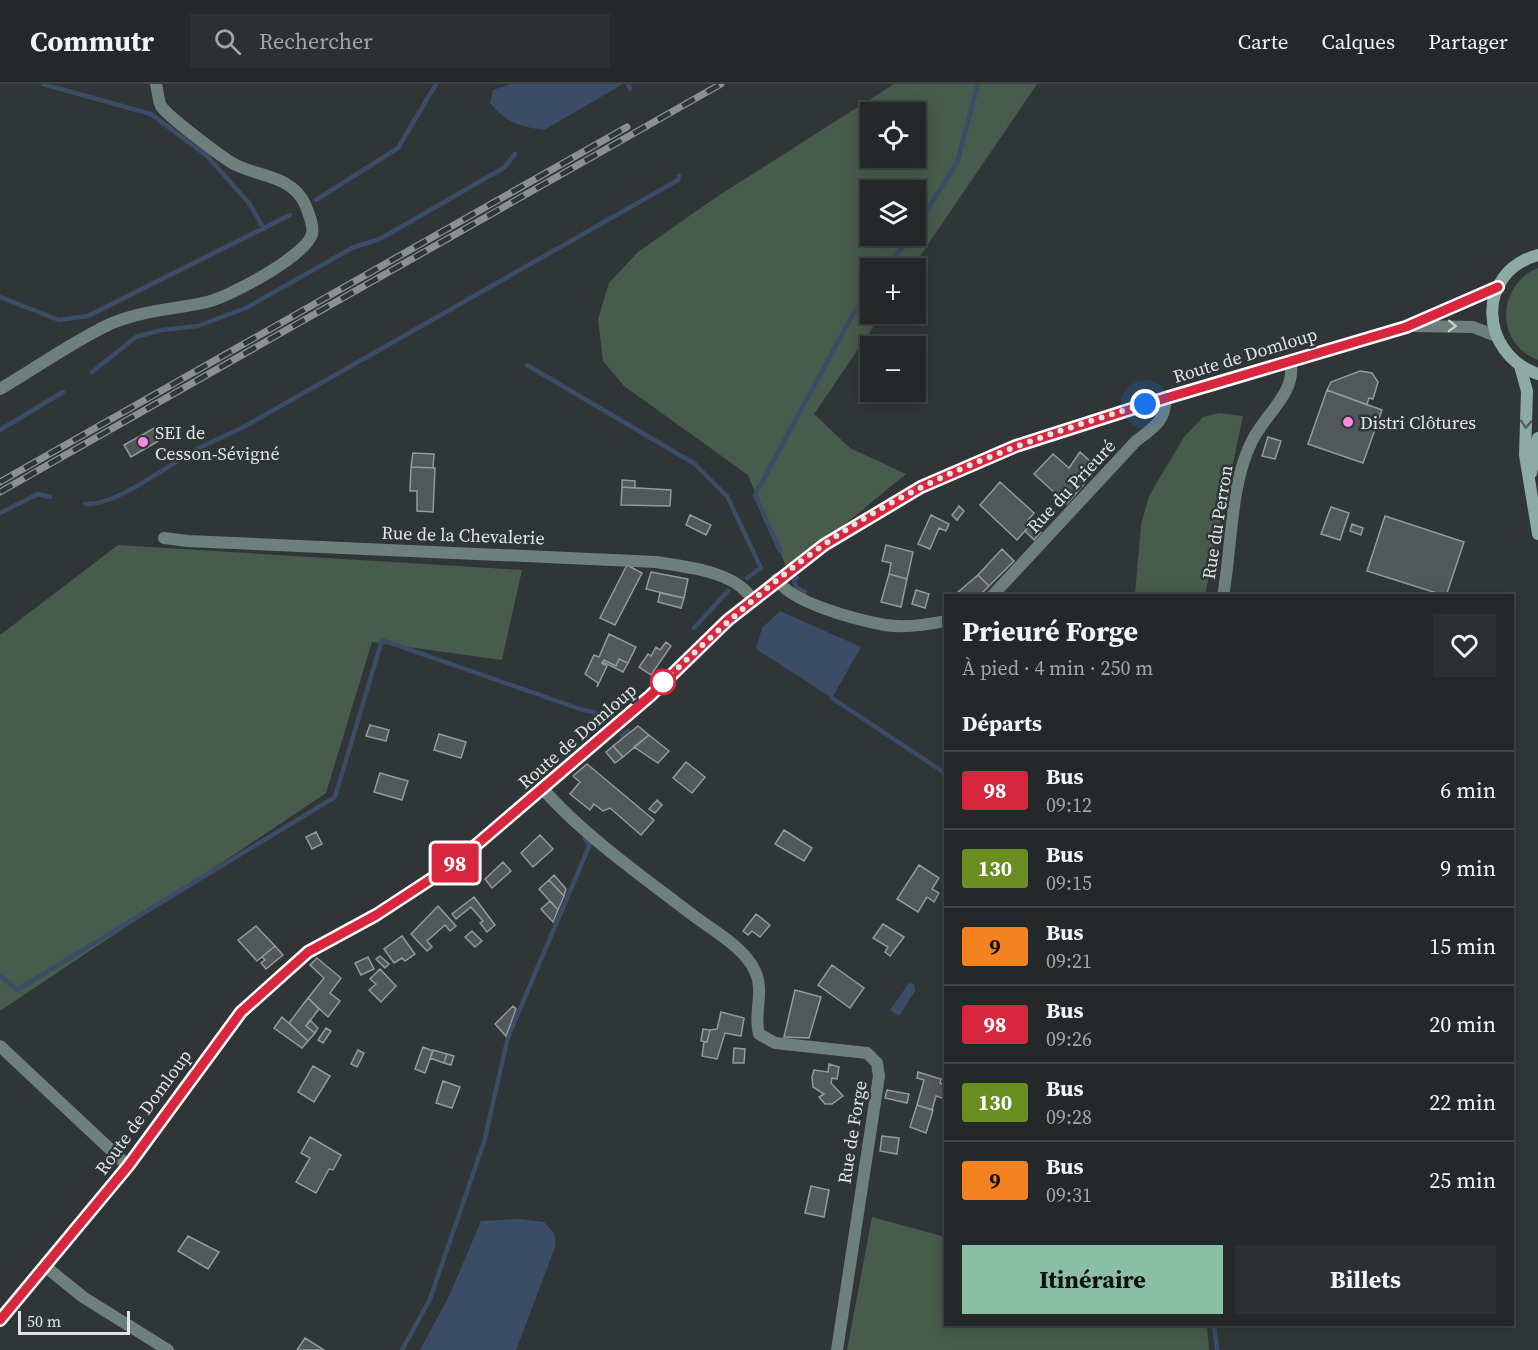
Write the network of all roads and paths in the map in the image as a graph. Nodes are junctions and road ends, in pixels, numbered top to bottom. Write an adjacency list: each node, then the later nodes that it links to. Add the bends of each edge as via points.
1 (156, 84): 9 (street, via 162,107 225,159 293,188 310,216 312,234 303,248 240,288 208,302 141,312 108,325)
2 (1538, 255): 3 (main road, via 1516,265)
3 (1498, 287): 4 (street, Route de Domloup); 5 (main road, via 1492,316)
4 (1406, 327): 5 (street, Route de Domloup, one-way to 5, via 1456,325); 6 (street, Route de Domloup)
5 (1496, 336): 7 (main road)
6 (1290, 361): 10 (street, Route de Domloup); 17 (street, Rue du Perron, via 1291,383 1257,431 1244,461)
7 (1520, 366): 8 (main road); 12 (main road, one-way to 12, via 1527,391 1525,455)
8 (1538, 374)
9 (0, 389)
10 (1166, 398): 15 (street, Route de Domloup, via 1040,437 963,467 873,514); 16 (street, Rue du Prieuré, via 1162,420 1136,441)
11 (1538, 438): 12 (main road)
12 (1529, 486): 13 (main road)
13 (1538, 534)
14 (164, 538): 18 (street, Rue de la Chevalerie, via 656,562 721,578 742,587)
15 (777, 579): 18 (street, Route de Domloup); 19 (street, via 793,596 859,618 887,625)
16 (994, 594)
17 (1223, 594)
18 (752, 599): 20 (street, Route de Domloup, via 650,696)
19 (944, 621)
20 (543, 789): 22 (street, Route de Domloup, via 437,877 308,952 279,977 241,1012); 26 (street, Rue de Forge, via 620,859 738,950 755,971 760,991 755,1021 759,1034 775,1043 867,1053 876,1063 879,1076)
21 (0, 1046): 22 (street)
22 (128, 1166): 23 (street, Route de Domloup)
23 (46, 1267): 24 (street, Route de Domloup); 25 (street, via 82,1297)
24 (0, 1320)
25 (168, 1350)
26 (837, 1350)

